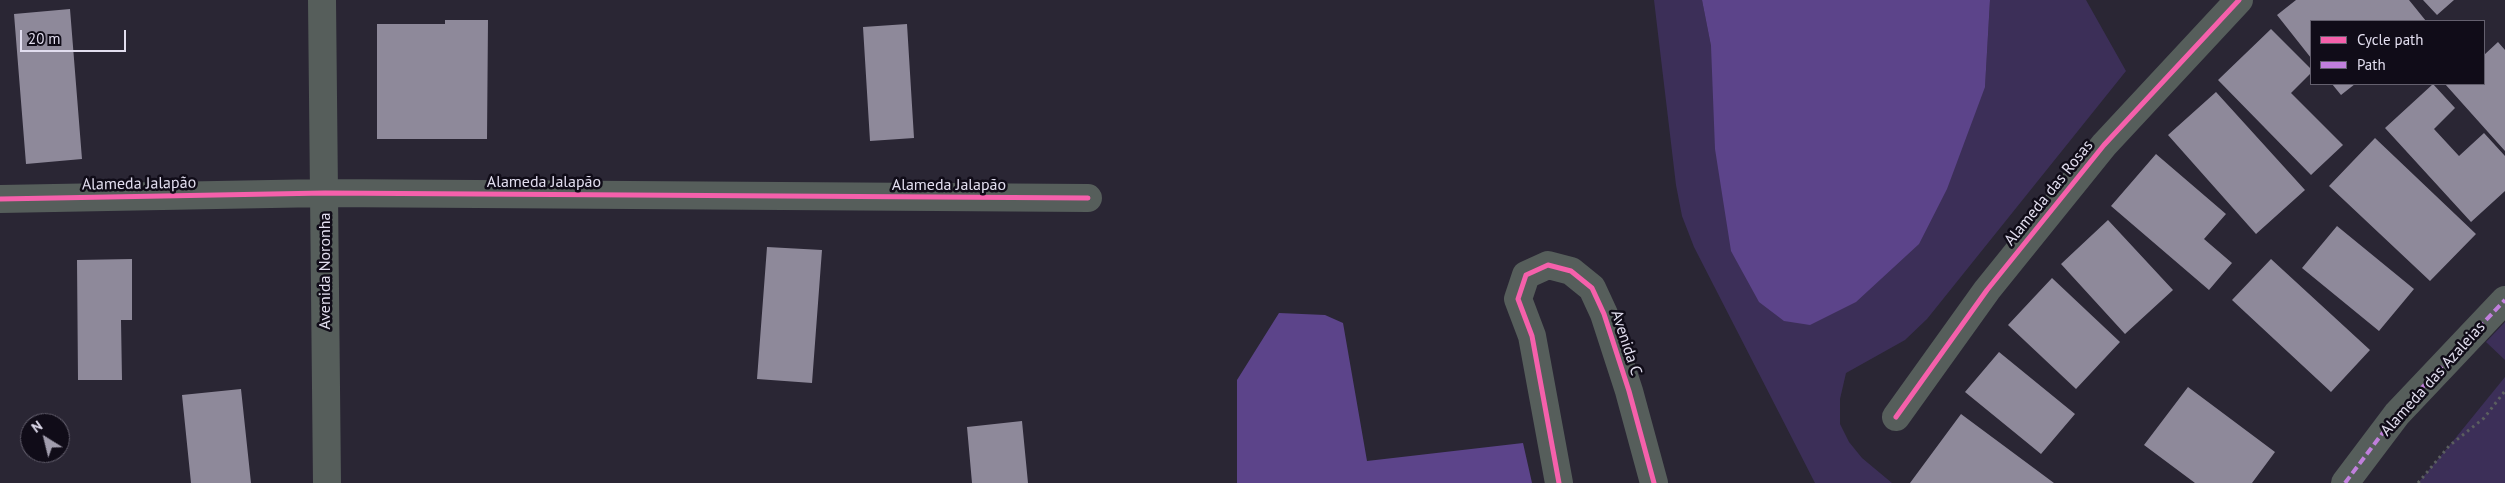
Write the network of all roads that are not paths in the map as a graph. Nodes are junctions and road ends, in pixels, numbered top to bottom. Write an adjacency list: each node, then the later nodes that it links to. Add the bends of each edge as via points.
1 (322, 0): 3 (street, Avenida Noronha)
2 (2239, 0): 7 (street, Alameda das Rosas, via 2104,145 1987,290)
3 (325, 194): 4 (street, Alameda Jalapão); 5 (street, Alameda Jalapão); 8 (street, Avenida Noronha)
4 (1088, 198)
5 (0, 199)
6 (2505, 300): 11 (street, Alameda das Azaleias, via 2397,414)
7 (1896, 417)
8 (327, 483)
9 (1559, 483): 10 (street, Avenida C, via 1532,336 1518,299 1526,275 1548,265 1571,271 1592,288 1604,314 1629,391)
10 (1654, 483)
11 (2345, 483)

